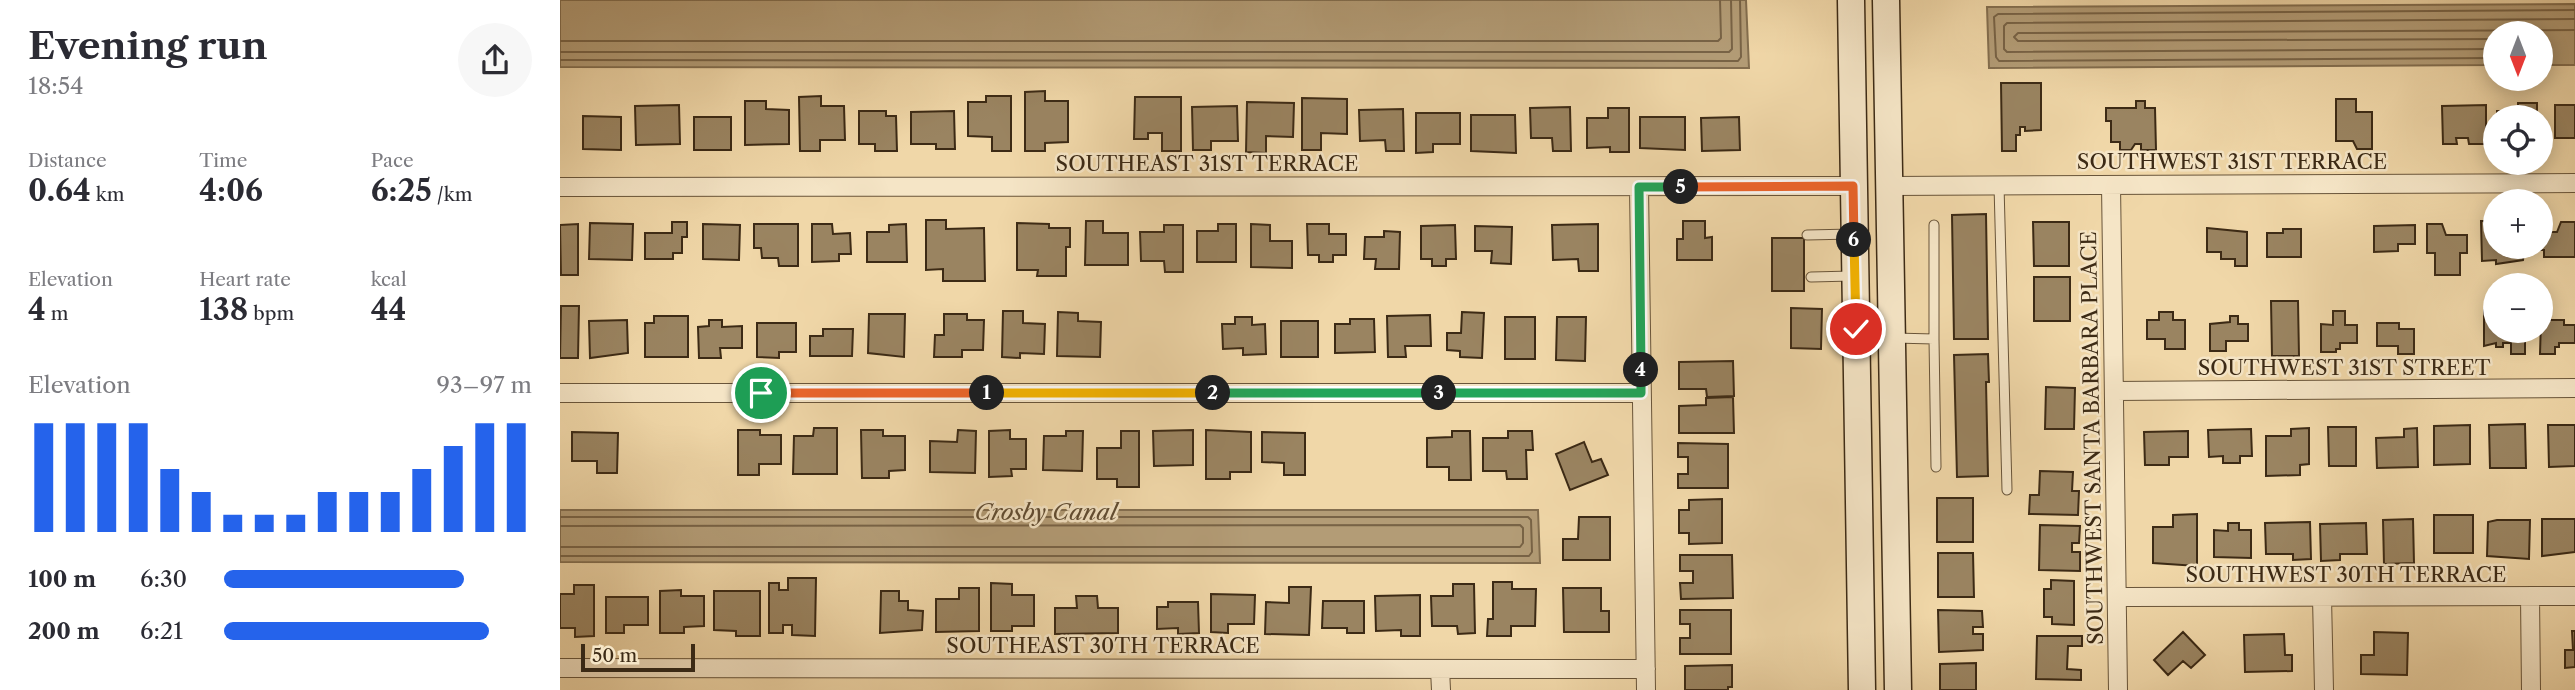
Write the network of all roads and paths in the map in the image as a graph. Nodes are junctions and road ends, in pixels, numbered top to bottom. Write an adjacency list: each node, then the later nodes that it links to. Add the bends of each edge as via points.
1 (1851, 0): 6 (main road)
2 (1886, 0): 7 (main road)
3 (2575, 183): 5 (street, SOUTHWEST 31ST TERRACE)
4 (1999, 185): 5 (street, SOUTHWEST 31ST TERRACE); 7 (street, SOUTHWEST 31ST TERRACE); 22 (lane)
5 (2111, 185): 18 (street, SOUTHWEST SANTA BARBARA PLACE)
6 (1853, 186): 9 (street, SOUTHEAST 31ST TERRACE); 11 (main road)
7 (1889, 186): 15 (main road)
8 (560, 187): 9 (street, SOUTHEAST 31ST TERRACE)
9 (1639, 187): 20 (street)
10 (1934, 225): 16 (lane)
11 (1854, 234): 12 (lane); 14 (main road)
12 (1807, 235)
13 (1811, 276): 14 (lane)
14 (1854, 276): 32 (main road)
15 (1892, 338): 16 (lane); 33 (main road)
16 (1934, 339): 21 (lane)
17 (2575, 388): 18 (street, SOUTHWEST 31ST STREET)
18 (2113, 391): 25 (street, SOUTHWEST SANTA BARBARA PLACE)
19 (560, 393): 20 (street)
20 (1641, 393): 29 (street)
21 (1936, 467)
22 (2007, 490)
23 (2530, 596): 24 (street, SOUTHWEST 30TH TERRACE); 26 (street, SOUTHWEST 30TH TERRACE); 36 (street)
24 (2575, 596)
25 (2117, 597): 26 (street, SOUTHWEST 30TH TERRACE); 34 (street, SOUTHWEST SANTA BARBARA PLACE)
26 (2322, 597): 35 (street)
27 (560, 668): 28 (street, SOUTHEAST 30TH TERRACE)
28 (1440, 669): 29 (street, SOUTHEAST 30TH TERRACE); 30 (street)
29 (1646, 669): 31 (street)
30 (1441, 690)
31 (1646, 690)
32 (1861, 690)
33 (1898, 690)
34 (2118, 690)
35 (2324, 690)
36 (2531, 690)

